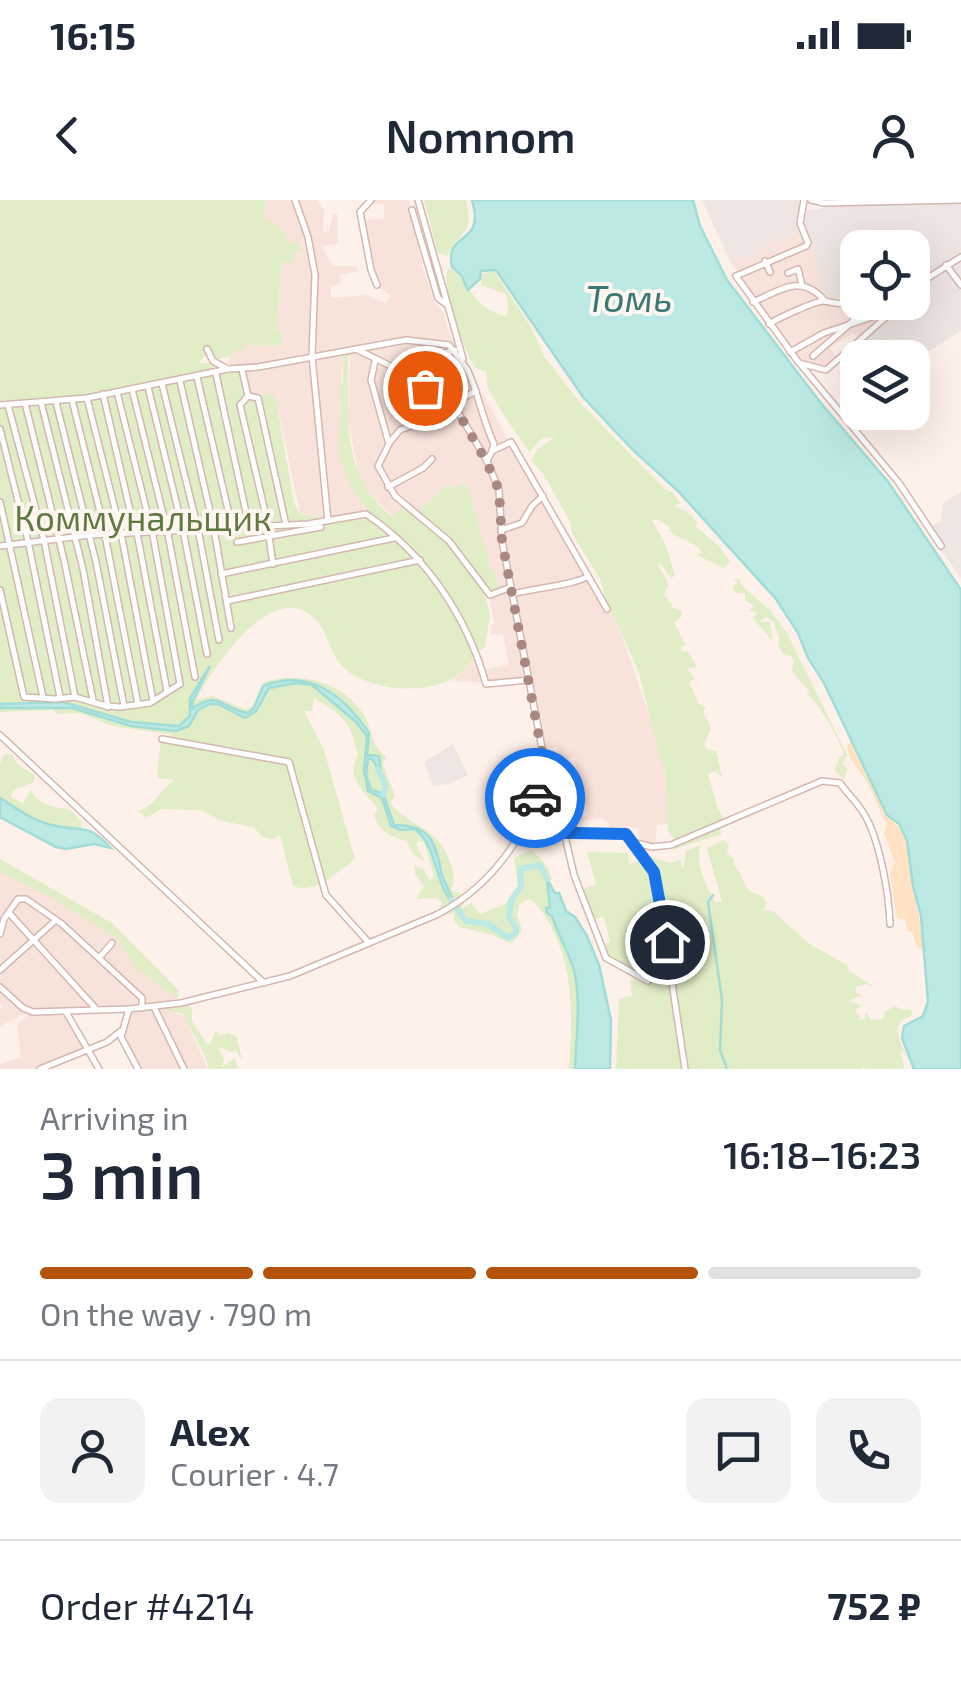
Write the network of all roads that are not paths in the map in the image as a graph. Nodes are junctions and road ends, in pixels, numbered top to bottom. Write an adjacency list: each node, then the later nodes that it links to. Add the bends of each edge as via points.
1 (295, 200): 31 (street, via 316,275)
2 (370, 200): 16 (street, via 360,212)
3 (418, 200): 9 (street)
4 (945, 200): 5 (street); 6 (street)
5 (961, 200)
6 (884, 201): 7 (street)
7 (806, 202): 11 (street, via 800,224 808,243)
8 (412, 210): 9 (street)
9 (424, 238): 35 (street)
10 (961, 256): 12 (street)
11 (765, 261): 13 (street); 20 (street, via 736,276)
12 (946, 265): 15 (street); 18 (street)
13 (770, 272)
14 (788, 273): 17 (street, via 798,269)
15 (930, 276)
16 (377, 285)
17 (802, 285): 19 (street); 20 (street, via 788,284)
18 (961, 286)
19 (825, 301): 21 (street); 25 (street)
20 (753, 302): 25 (street)
21 (840, 304)
22 (853, 320): 26 (street)
23 (866, 320): 26 (street)
24 (882, 320): 34 (street, via 830,366)
25 (769, 324): 30 (street)
26 (846, 328): 30 (street); 32 (street)
27 (207, 349): 36 (street)
28 (358, 350): 29 (street, via 418,340); 31 (street); 33 (street)
29 (456, 350): 35 (street); 42 (street, via 429,358)
30 (790, 352): 34 (street)
31 (312, 356): 37 (street); 64 (street)
32 (813, 356)
33 (375, 362): 42 (street); 57 (street, via 373,388)
34 (799, 363): 89 (street, via 876,453)
35 (466, 368): 46 (street)
36 (228, 369): 37 (street); 38 (street)
37 (242, 370): 48 (street)
38 (216, 374): 39 (street); 66 (street)
39 (197, 378): 40 (street); 69 (street)
40 (180, 380): 41 (street); 70 (street)
41 (162, 384): 43 (street); 72 (street)
42 (422, 385): 54 (street); 57 (street, via 432,401 431,416 400,430)
43 (148, 387): 44 (street); 71 (street)
44 (132, 390): 45 (street); 74 (street)
45 (117, 392): 47 (street); 76 (street)
46 (476, 392): 54 (street); 58 (street)
47 (103, 394): 49 (street); 75 (street)
48 (248, 396): 65 (street, via 258,398); 67 (street, via 240,405)
49 (87, 398): 50 (street); 77 (street)
50 (72, 400): 51 (street); 78 (street)
51 (56, 401): 52 (street); 79 (street)
52 (41, 402): 53 (street); 81 (street)
53 (25, 403): 55 (street); 82 (street)
54 (453, 403): 60 (street)
55 (4, 405): 84 (street)
56 (0, 430): 85 (street)
57 (389, 444): 61 (street, via 378,466)
58 (492, 451): 60 (street); 62 (street, via 510,442)
59 (432, 459): 61 (street)
60 (486, 461): 73 (street, via 499,490)
61 (388, 487): 95 (street, via 455,548 490,594)
62 (544, 496): 73 (street, via 522,523); 93 (street)
63 (0, 502): 87 (street)
64 (328, 521): 65 (street); 83 (street, via 368,515)
65 (286, 525): 67 (street)
66 (249, 526): 67 (street); 69 (street)
67 (267, 526): 80 (street)
68 (320, 526): 80 (street)
69 (232, 527): 70 (street)
70 (214, 529): 72 (street); 92 (street)
71 (183, 530): 72 (street); 74 (street); 100 (street)
72 (198, 530): 99 (street)
73 (501, 530): 95 (street)
74 (167, 531): 76 (street); 101 (street)
75 (136, 532): 76 (street); 77 (street); 103 (street)
76 (151, 532): 103 (street, via 180,684)
77 (121, 534): 78 (street); 108 (street)
78 (105, 535): 79 (street); 109 (street)
79 (90, 536): 81 (street); 110 (street)
80 (269, 536): 86 (street); 91 (street)
81 (74, 537): 82 (street); 111 (street)
82 (59, 538): 84 (street); 107 (street)
83 (394, 538): 90 (street); 91 (street)
84 (44, 540): 85 (street); 104 (street)
85 (28, 541): 87 (street); 106 (street)
86 (237, 542)
87 (10, 543): 88 (street); 105 (street)
88 (0, 546)
89 (940, 546)
90 (420, 560): 96 (street); 102 (street, via 476,649 486,684)
91 (273, 564): 92 (street)
92 (221, 574): 96 (street)
93 (588, 576): 95 (street); 97 (street)
94 (0, 590): 105 (street, via 22,696)
95 (512, 590): 102 (street)
96 (228, 602): 98 (street)
97 (607, 608)
98 (231, 628)
99 (219, 640)
100 (207, 654)
101 (195, 677)
102 (528, 680): 114 (street, via 543,758)
103 (167, 692): 108 (street)
104 (76, 696): 106 (street); 107 (street)
105 (43, 697): 106 (street)
106 (60, 697)
107 (93, 700): 111 (street)
108 (154, 701): 109 (street)
109 (138, 704): 110 (street)
110 (124, 706): 111 (street)
111 (108, 707)
112 (0, 735): 127 (street)
113 (162, 738): 123 (street, via 289,762 326,895)
114 (521, 831): 115 (street); 123 (street, via 484,881 458,902)
115 (564, 832): 116 (street, via 624,833); 126 (street, via 606,958)
116 (632, 842): 119 (street, via 665,846 822,782 840,783 868,822); 142 (street, via 657,883)
117 (9, 913): 118 (street, via 18,899 26,899); 120 (street); 121 (street)
118 (56, 920): 121 (street); 124 (street)
119 (890, 924)
120 (0, 934)
121 (33, 941): 125 (street); 132 (street)
122 (112, 942): 124 (street)
123 (369, 943): 127 (street)
124 (99, 958): 130 (street, via 142,998)
125 (0, 970)
126 (648, 981)
127 (264, 983): 129 (street)
128 (0, 987): 133 (street, via 29,1012)
129 (154, 1007): 130 (street); 141 (street)
130 (142, 1008): 131 (street)
131 (129, 1009): 132 (street); 134 (street)
132 (96, 1010): 133 (street)
133 (66, 1012): 137 (street)
134 (122, 1031): 135 (street); 136 (street)
135 (112, 1039): 136 (street); 137 (street)
136 (125, 1046): 140 (street)
137 (86, 1049): 138 (street); 139 (street)
138 (40, 1069)
139 (99, 1069)
140 (138, 1069)
141 (184, 1069)
142 (685, 1069)

